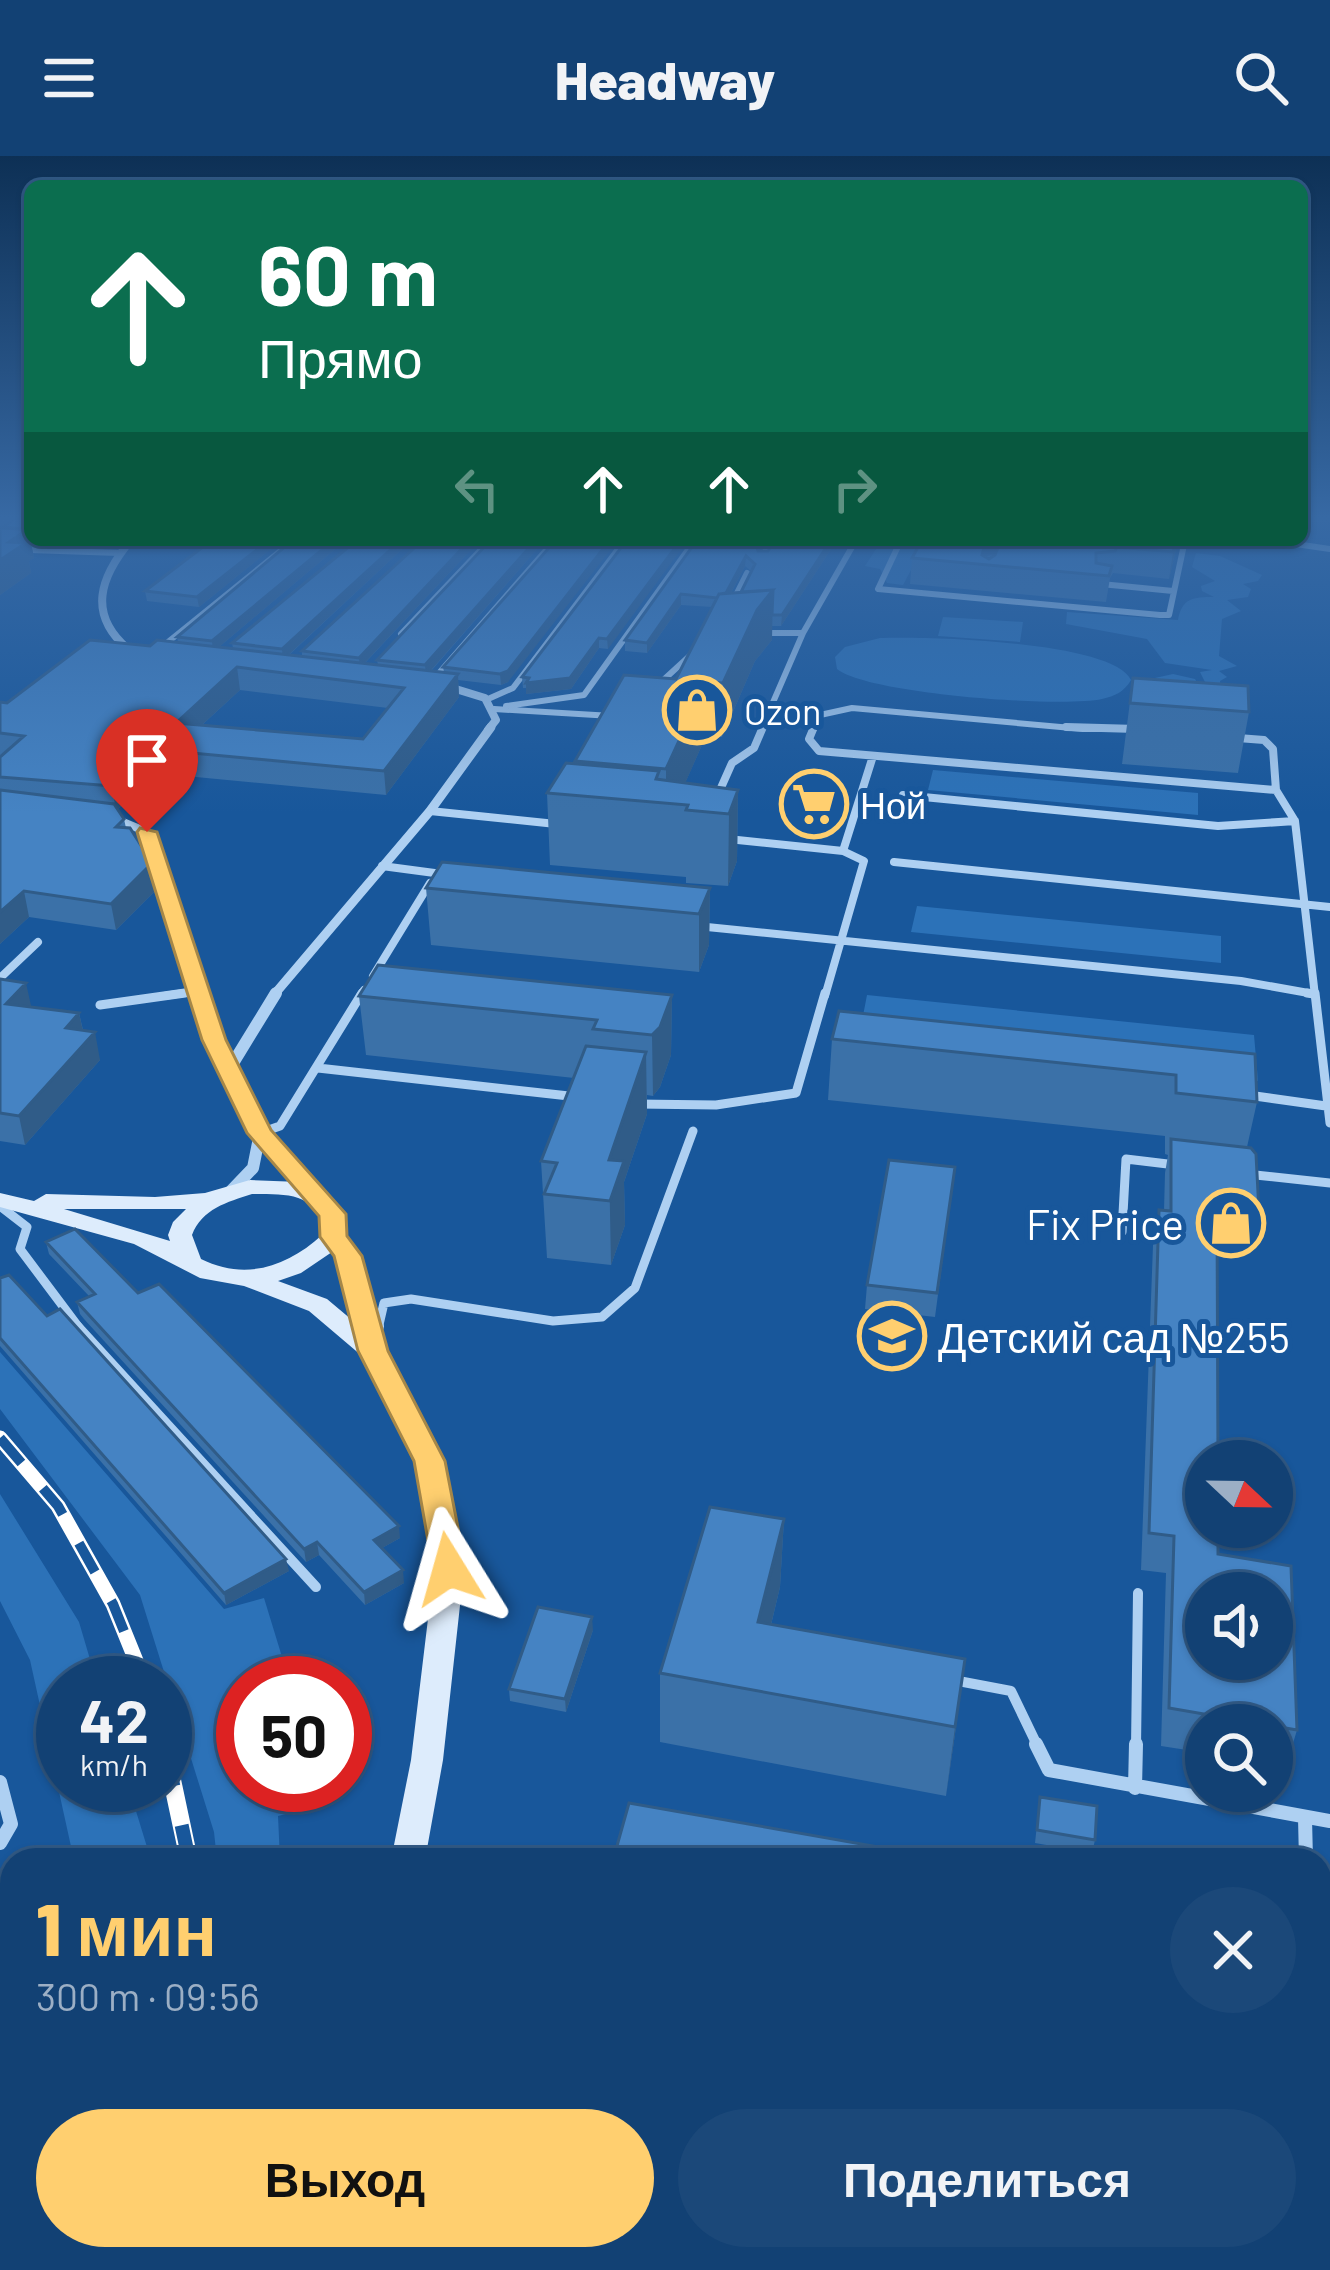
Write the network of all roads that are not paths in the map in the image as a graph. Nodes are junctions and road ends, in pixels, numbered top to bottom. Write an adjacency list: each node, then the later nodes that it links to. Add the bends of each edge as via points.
1 (104, 616): 14 (street, via 112,638)
2 (201, 616): 14 (lane)
3 (419, 616): 13 (lane)
4 (489, 616): 16 (lane)
5 (568, 616): 18 (lane, via 513,688)
6 (641, 616): 18 (lane, via 584,695)
7 (813, 616): 11 (lane)
8 (744, 620): 10 (lane)
9 (746, 633): 10 (lane)
10 (758, 634): 11 (lane)
11 (803, 634): 26 (lane, via 754,748 732,763)
12 (709, 638): 17 (lane)
13 (393, 643)
14 (151, 656): 15 (street)
15 (171, 658)
16 (429, 684): 18 (street, via 474,689)
17 (645, 698)
18 (491, 704): 19 (lane); 25 (street, via 496,720)
19 (621, 716)
20 (1139, 729): 22 (lane, via 852,708 820,715 809,739 818,751)
21 (1222, 736): 23 (lane, via 1264,740 1273,749)
22 (873, 756): 23 (lane); 31 (lane)
23 (1276, 790): 28 (lane)
24 (904, 795): 28 (lane, via 1218,826)
25 (430, 811): 29 (lane); 33 (street)
26 (708, 818)
27 (116, 819): 44 (lane, via 147,832)
28 (1295, 821): 36 (lane)
29 (559, 824)
30 (724, 839): 31 (lane)
31 (843, 851): 39 (lane, via 864,861)
32 (894, 862): 36 (lane)
33 (382, 866): 34 (lane); 47 (street, via 266,1004)
34 (436, 873): 35 (lane); 42 (lane)
35 (449, 874)
36 (1308, 905): 37 (lane); 45 (lane)
37 (1330, 907)
38 (683, 924): 39 (lane)
39 (840, 941): 45 (lane); 51 (lane, via 796,1093 736,1105)
40 (38, 942): 41 (lane)
41 (0, 978)
42 (372, 978): 43 (lane); 48 (lane)
43 (394, 981)
44 (197, 992): 46 (lane); 47 (lane)
45 (1314, 994): 52 (lane)
46 (100, 1005)
47 (230, 1068): 55 (street)
48 (318, 1068): 50 (lane); 55 (lane, via 280,1126)
49 (1235, 1093): 52 (lane)
50 (588, 1098)
51 (633, 1103)
52 (1326, 1106): 53 (lane)
53 (1330, 1123)
54 (693, 1131): 66 (lane, via 634,1288 602,1317 553,1321 411,1299 384,1303)
55 (260, 1133): 59 (street); 60 (street, via 254,1168)
56 (1194, 1167): 62 (lane, via 1126,1160)
57 (1239, 1173): 58 (lane)
58 (1330, 1184)
59 (310, 1193): 60 (main road, via 272,1185); 63 (main road, via 332,1214)
60 (220, 1196): 61 (main road, via 155,1204); 64 (main road, via 185,1222 180,1235)
61 (0, 1202): 64 (main road, via 149,1240); 67 (lane, via 27,1227 20,1249 72,1320)
62 (1122, 1232)
63 (334, 1237): 65 (main road, via 296,1268); 66 (main road, via 348,1256)
64 (189, 1259): 65 (main road)
65 (245, 1278): 66 (main road, via 319,1305)
66 (373, 1351): 75 (main road, via 430,1461 449,1569)
67 (316, 1587)
68 (1138, 1593): 71 (lane)
69 (944, 1678): 71 (lane, via 1011,1691 1049,1770)
70 (0, 1782): 74 (lane, via 11,1824)
71 (1135, 1788): 72 (lane)
72 (1305, 1818): 73 (lane); 76 (lane)
73 (1330, 1821)
74 (0, 1844)
75 (410, 1848)
76 (1306, 1848)

